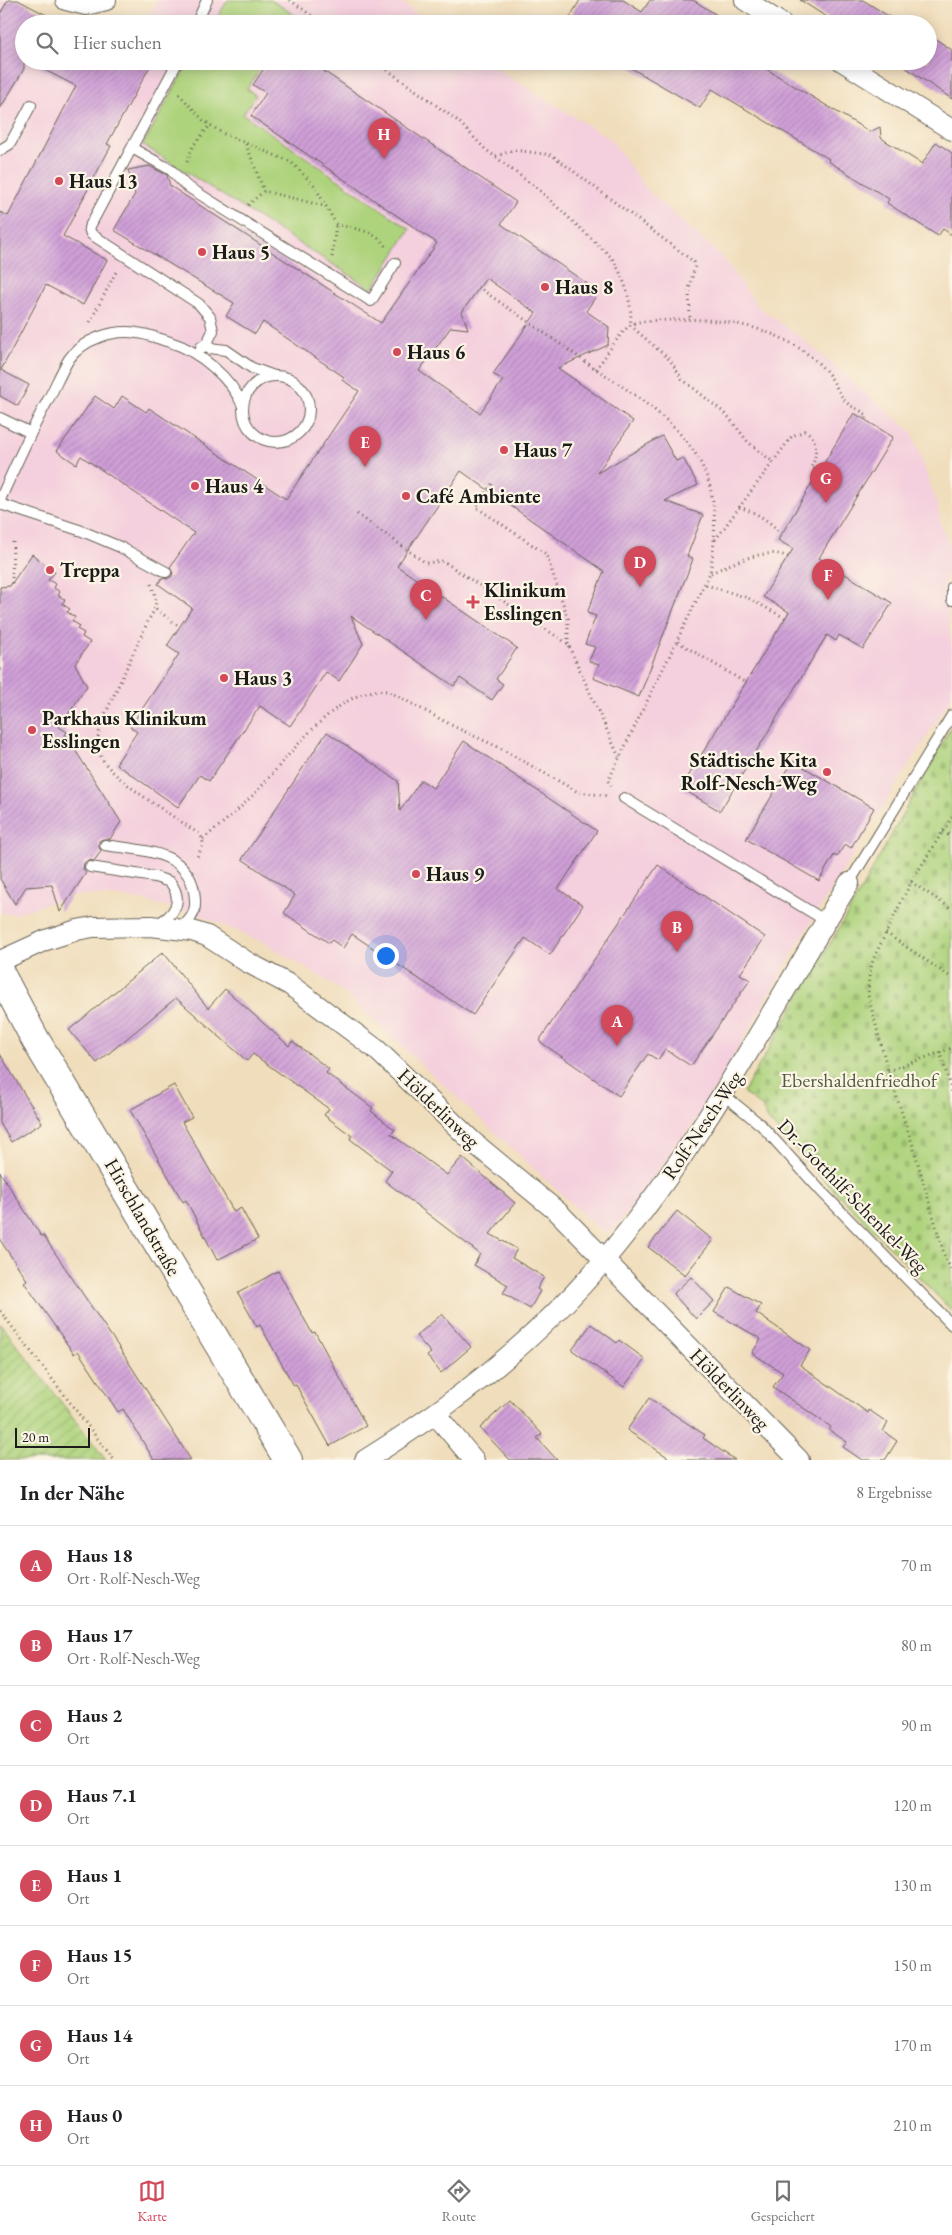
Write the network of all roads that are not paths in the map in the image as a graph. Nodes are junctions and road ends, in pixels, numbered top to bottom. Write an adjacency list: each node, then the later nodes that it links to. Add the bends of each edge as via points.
1 (66, 0): 2 (street, via 86,5)
2 (106, 0)
3 (207, 0): 5 (lane)
4 (744, 0): 6 (street)
5 (200, 15)
6 (768, 15)
7 (174, 70): 11 (lane)
8 (856, 70): 10 (street)
9 (31, 105): 12 (lane, via 10,144)
10 (952, 130)
11 (132, 148): 13 (lane, via 371,301); 15 (lane, via 89,228 91,234 189,296 206,311 213,331 207,343)
12 (0, 150)
13 (395, 262)
14 (185, 347): 15 (lane); 17 (lane, via 200,356 232,387); 19 (lane, via 138,333 119,332 82,346 70,359)
15 (200, 347): 16 (lane, via 226,350 252,368)
16 (275, 376): 17 (lane, via 251,388); 17 (lane, via 295,383 307,400 309,410 302,430 284,441 263,440 245,421)
17 (243, 406)
18 (0, 418): 19 (lane)
19 (31, 433): 20 (lane)
20 (0, 500)
21 (0, 504): 22 (lane, via 82,531)
22 (166, 572)
23 (952, 587): 24 (lane)
24 (952, 600)
25 (952, 715): 29 (lane, Rolf-Nesch-Weg)
26 (624, 798): 30 (lane)
27 (105, 845): 32 (lane, via 164,855 181,866 194,893 194,910 185,925)
28 (90, 867): 31 (lane, via 170,882 177,895 177,906 169,916)
29 (849, 883): 30 (street, Rolf-Nesch-Weg)
30 (826, 921): 35 (street, Rolf-Nesch-Weg)
31 (151, 926): 32 (street, Hölderlinweg); 33 (street, Hölderlinweg, via 77,930)
32 (178, 929): 36 (street, Hölderlinweg, via 207,936 290,985 376,1049 473,1142 559,1213)
33 (0, 961)
34 (0, 973): 39 (street, Hirschlandstraße, via 35,1039)
35 (724, 1095): 36 (street, Rolf-Nesch-Weg, via 661,1186); 37 (lane, Dr.-Gotthilf-Schenkel-Weg, via 761,1125)
36 (604, 1260): 38 (street, Rolf-Nesch-Weg, via 544,1324); 42 (street, Hölderlinweg)
37 (952, 1325)
38 (436, 1415): 40 (street, Rolf-Nesch-Weg); 41 (street)
39 (288, 1460)
40 (365, 1460)
41 (474, 1460)
42 (799, 1460)

